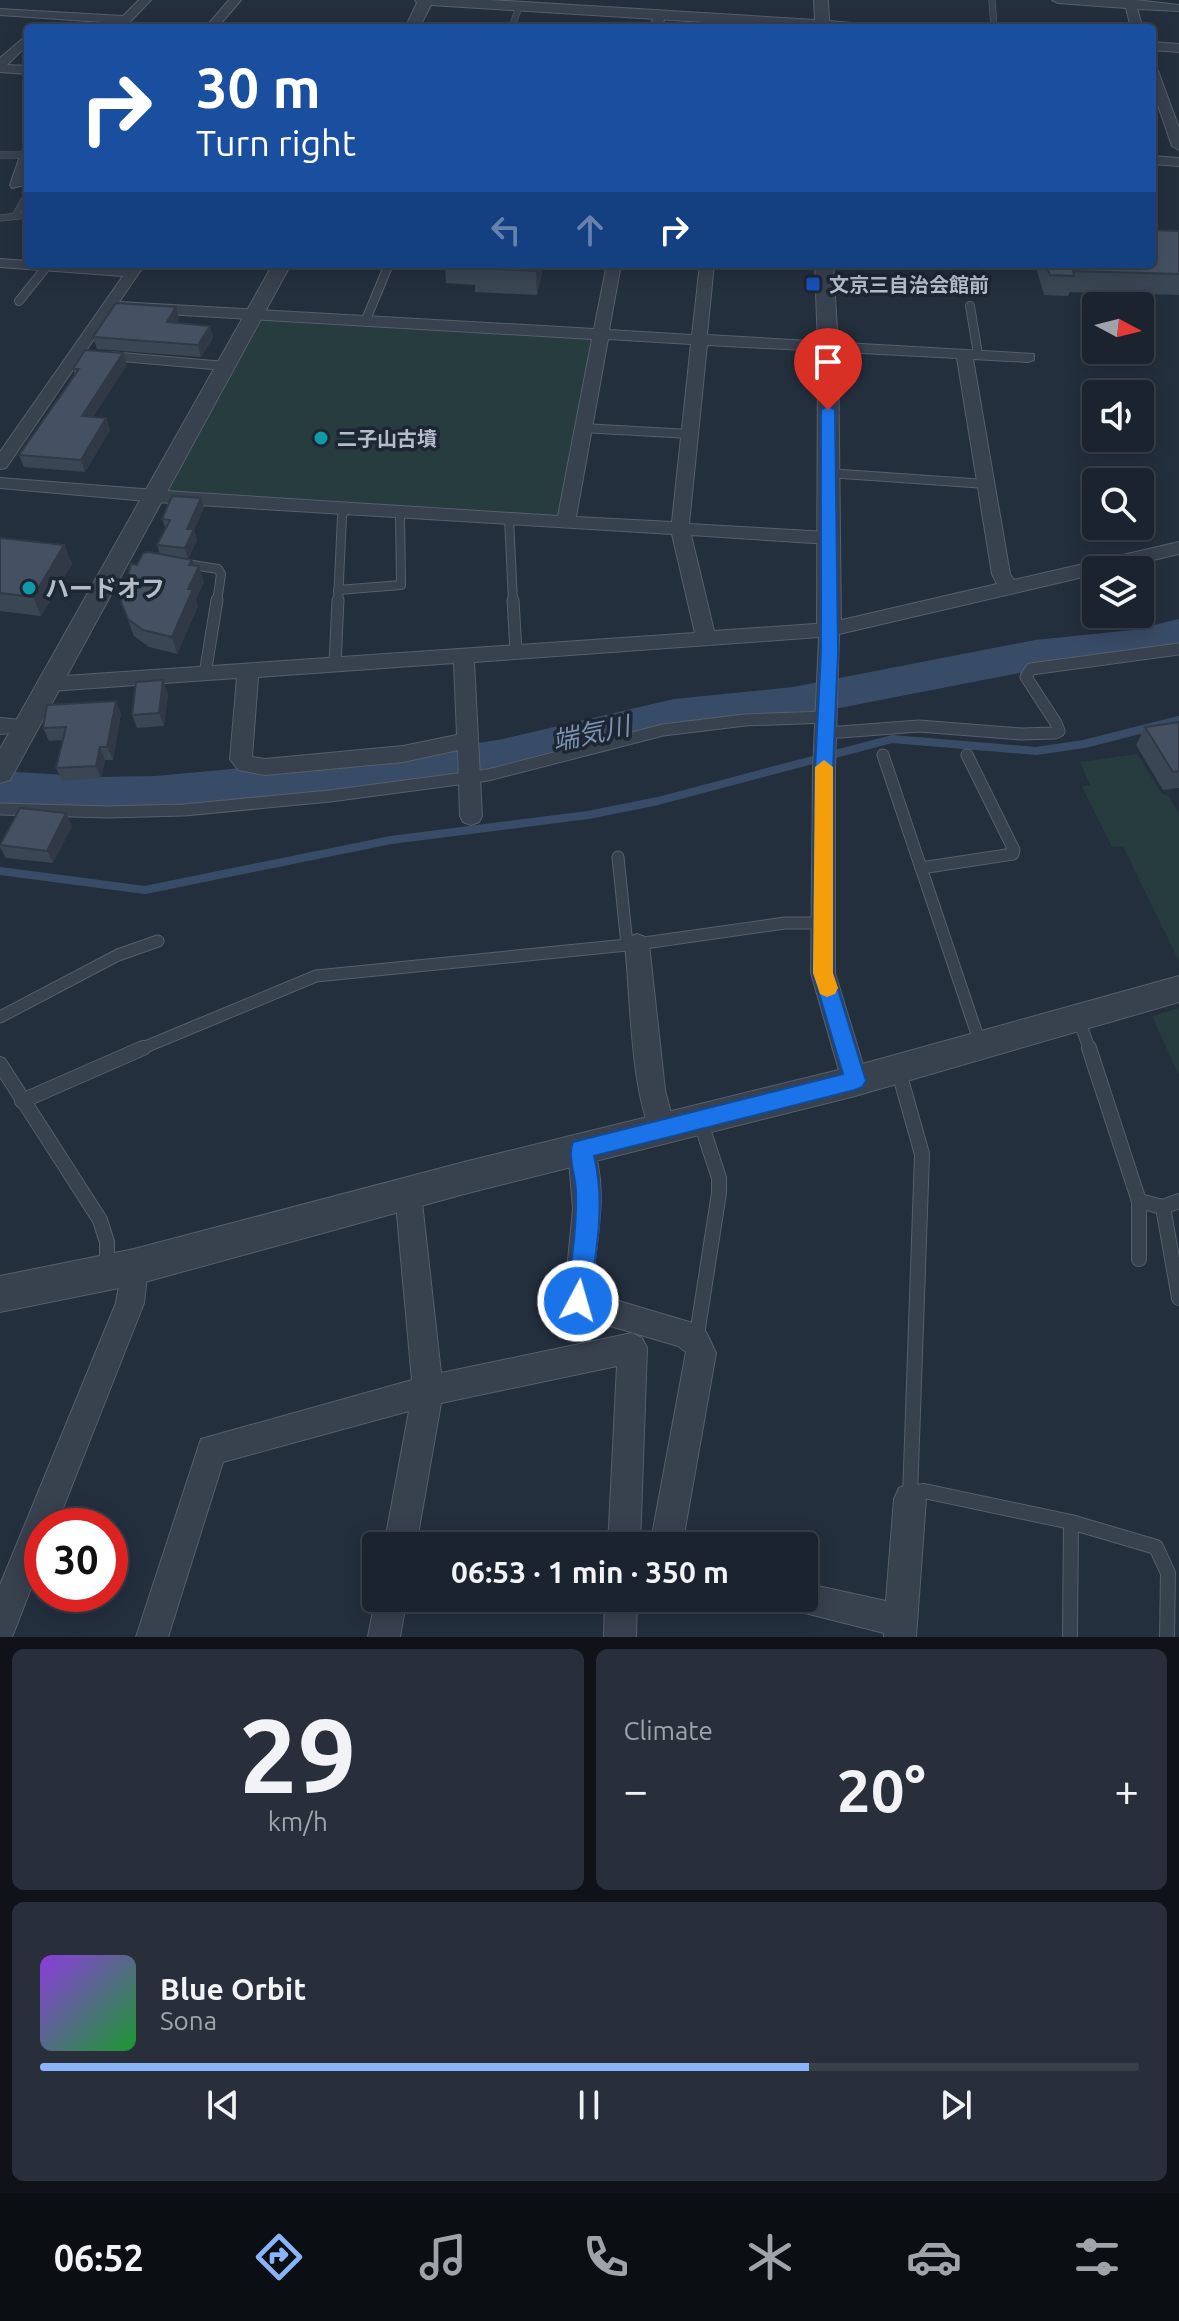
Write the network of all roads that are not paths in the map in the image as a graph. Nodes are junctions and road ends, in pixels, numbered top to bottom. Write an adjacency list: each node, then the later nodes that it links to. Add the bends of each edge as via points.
1 (145, 0): 14 (street)
2 (235, 0): 15 (street)
3 (425, 0): 8 (street); 16 (street)
4 (821, 0): 19 (street)
5 (992, 0): 20 (lane)
6 (1058, 0): 7 (street)
7 (1130, 2): 9 (street); 21 (street)
8 (519, 6): 12 (street); 17 (lane)
9 (1179, 8)
10 (0, 12): 11 (street)
11 (50, 16): 13 (street); 14 (street)
12 (657, 22): 18 (street)
13 (42, 24)
14 (122, 24)
15 (214, 24)
16 (414, 24)
17 (513, 24)
18 (723, 24)
19 (822, 24)
20 (994, 24)
21 (1136, 24)
22 (24, 42): 25 (street)
23 (1156, 46): 24 (street)
24 (1179, 48)
25 (2, 70): 26 (street)
26 (24, 70)
27 (1156, 77): 28 (street)
28 (1174, 122): 29 (street)
29 (1179, 146)
30 (24, 154): 31 (lane)
31 (0, 155)
32 (1156, 160): 33 (street)
33 (1179, 162)
34 (0, 187): 35 (street)
35 (24, 188): 37 (lane)
36 (24, 215): 37 (lane)
37 (15, 216): 38 (lane)
38 (0, 218)
39 (0, 263): 40 (street)
40 (24, 264)
41 (45, 268): 48 (lane)
42 (135, 268): 49 (street)
43 (280, 268): 51 (street)
44 (387, 268): 52 (lane)
45 (613, 268): 53 (street)
46 (707, 268): 54 (street)
47 (824, 268): 55 (street)
48 (19, 301)
49 (109, 306): 51 (street); 62 (street, via 84,354)
50 (970, 306): 56 (lane)
51 (252, 316): 52 (street); 59 (street)
52 (365, 322): 53 (street)
53 (601, 334): 54 (street); 60 (street)
54 (700, 339): 55 (street); 61 (street)
55 (828, 347): 56 (street); 63 (street)
56 (971, 354): 58 (street); 65 (street)
57 (106, 356): 59 (lane)
58 (1028, 357)
59 (225, 366): 66 (street)
60 (582, 428): 61 (lane); 70 (street)
61 (690, 434): 71 (street)
62 (0, 464)
63 (828, 473): 65 (lane); 72 (street)
64 (0, 483): 66 (street)
65 (986, 484): 75 (street, via 1001,574)
66 (153, 496): 67 (street); 85 (street, via 127,559)
67 (346, 508): 68 (street); 76 (lane)
68 (400, 512): 69 (street); 76 (lane, via 401,585)
69 (509, 518): 70 (street); 80 (lane)
70 (566, 522): 71 (street)
71 (680, 528): 72 (street); 78 (street)
72 (829, 538): 77 (street)
73 (1179, 548): 75 (street)
74 (164, 562): 84 (lane, via 209,566 221,574)
75 (1009, 588): 77 (street)
76 (338, 590): 82 (lane)
77 (829, 630): 78 (street); 86 (street)
78 (706, 639): 80 (street)
79 (1179, 649): 86 (lane, via 1031,669 1026,677 1056,723 1055,733 916,726 844,735)
80 (516, 652): 81 (street)
81 (464, 656): 82 (street); 89 (street)
82 (335, 665): 83 (street)
83 (248, 672): 84 (street); 89 (street, via 241,759 246,764 265,767 403,754)
84 (205, 674): 85 (street)
85 (50, 684): 88 (street)
86 (828, 725): 93 (lane, via 745,720 663,730); 98 (street)
87 (0, 726): 88 (street)
88 (25, 726): 92 (street)
89 (469, 740): 93 (street)
90 (883, 755): 97 (lane)
91 (967, 755): 97 (lane, via 1013,854)
92 (0, 773)
93 (471, 778): 94 (lane, via 184,810); 95 (street)
94 (0, 809)
95 (471, 816)
96 (618, 857): 100 (lane)
97 (921, 868): 104 (lane)
98 (823, 923): 100 (lane, via 785,923); 107 (street, via 823,973)
99 (158, 941): 102 (lane, via 118,955)
100 (632, 944): 108 (lane, via 316,976); 110 (street)
101 (1179, 989): 103 (street)
102 (0, 1017)
103 (1078, 1018): 104 (street); 113 (lane)
104 (981, 1046): 106 (street)
105 (0, 1064): 108 (lane)
106 (898, 1069): 107 (street); 122 (lane, via 922,1154)
107 (855, 1081): 109 (street)
108 (22, 1101): 117 (lane, via 100,1220)
109 (700, 1120): 110 (street); 120 (lane, via 719,1193)
110 (662, 1129): 111 (street)
111 (581, 1149): 112 (street); 120 (street, via 588,1221 578,1301 686,1334)
112 (408, 1193): 117 (street); 121 (street)
113 (1139, 1201): 115 (lane); 116 (lane)
114 (1179, 1201): 115 (lane)
115 (1163, 1207): 119 (lane)
116 (1139, 1259)
117 (120, 1270): 118 (street); 131 (street, via 130,1303)
118 (0, 1294)
119 (1179, 1298)
120 (696, 1342): 126 (street, via 702,1362)
121 (428, 1391): 124 (street); 125 (street, via 632,1348); 133 (street, via 212,1450)
122 (910, 1499): 123 (lane, via 924,1491); 132 (street)
123 (1071, 1522): 127 (lane, via 1156,1547); 136 (lane)
124 (403, 1532)
125 (625, 1532)
126 (669, 1532)
127 (1174, 1573): 137 (lane)
128 (818, 1604): 132 (street)
129 (388, 1612): 134 (street)
130 (621, 1612): 135 (street)
131 (0, 1625)
132 (900, 1629)
133 (152, 1637)
134 (384, 1637)
135 (620, 1637)
136 (1070, 1637)
137 (1167, 1637)

